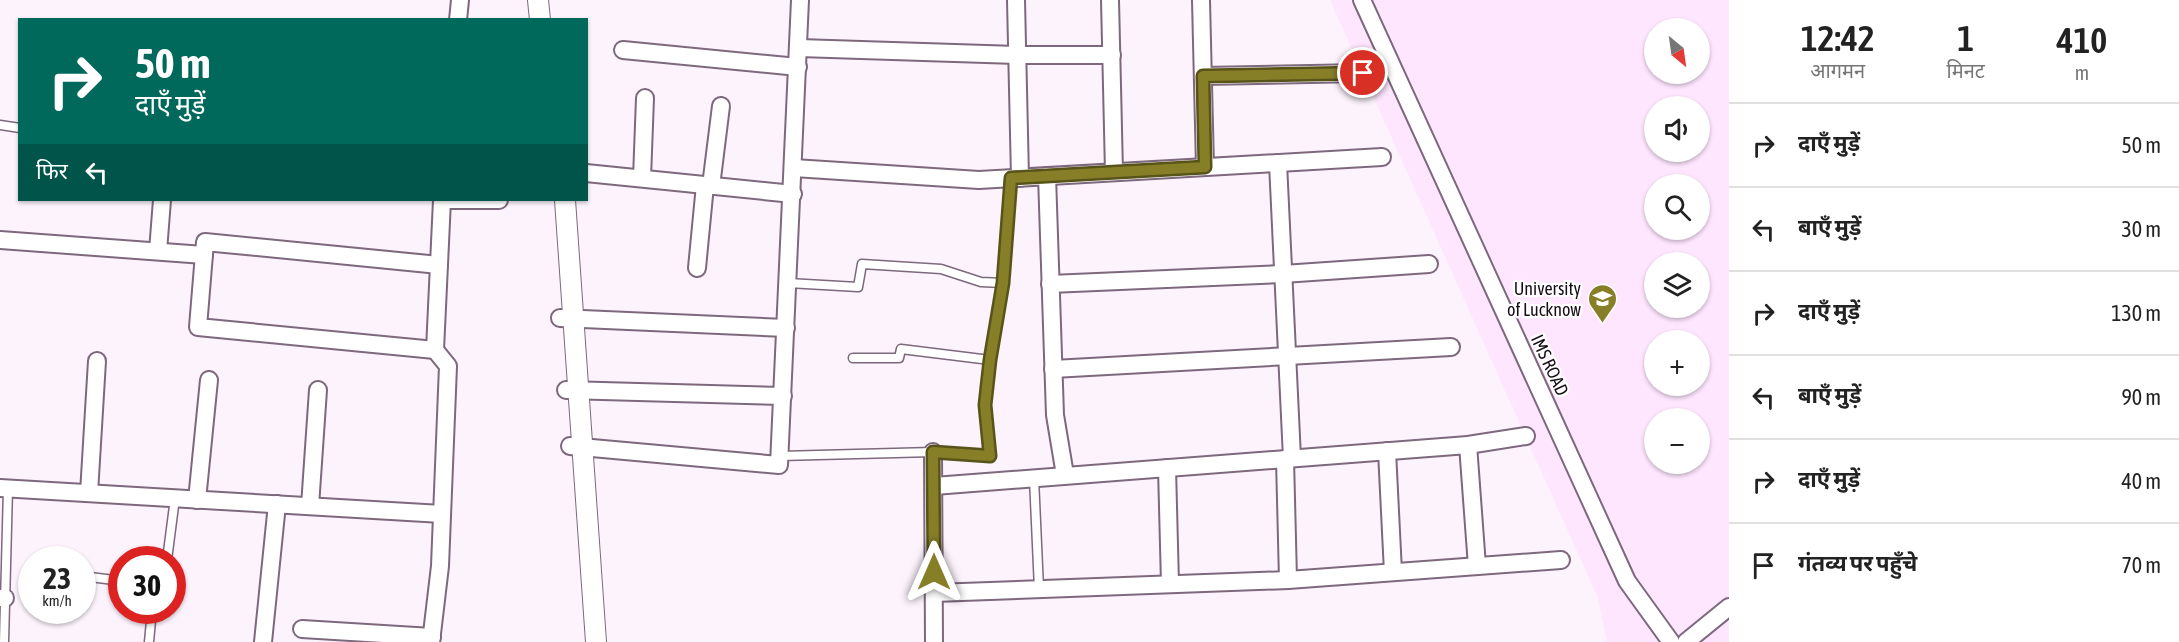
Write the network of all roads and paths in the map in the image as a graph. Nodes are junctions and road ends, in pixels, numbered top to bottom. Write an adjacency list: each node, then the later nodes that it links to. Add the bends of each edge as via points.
1 (460, 0): 9 (street)
2 (538, 0): 10 (street)
3 (551, 0): 11 (street)
4 (800, 0): 12 (street)
5 (1016, 0): 15 (street)
6 (1110, 0): 14 (street)
7 (1201, 0): 18 (street)
8 (1362, 0): 98 (street, IMS ROAD, via 1627,580)
9 (458, 18)
10 (540, 18)
11 (553, 18)
12 (799, 48): 15 (street); 16 (street)
13 (623, 50): 16 (street)
14 (1112, 55): 15 (street); 27 (street)
15 (1017, 56): 31 (street)
16 (798, 68): 26 (street)
17 (1363, 73): 18 (street)
18 (1203, 76): 25 (street)
19 (645, 98): 30 (street)
20 (721, 106): 32 (street)
21 (0, 125): 22 (lane)
22 (18, 128)
23 (1382, 158): 24 (street)
24 (1278, 163): 25 (street); 44 (street)
25 (1205, 167): 27 (street)
26 (794, 168): 31 (street, via 979,180); 33 (street)
27 (1114, 172): 29 (street)
28 (588, 173): 30 (street)
29 (1047, 176): 31 (street); 47 (street)
30 (642, 178): 32 (street)
31 (1015, 178): 46 (lane)
32 (708, 185): 33 (street); 43 (street)
33 (793, 194): 45 (street)
34 (162, 201): 39 (street)
35 (442, 201): 42 (street)
36 (552, 201): 48 (street)
37 (565, 201): 48 (street)
38 (0, 240): 39 (street)
39 (158, 251): 40 (street)
40 (204, 255): 42 (street, via 205,242); 51 (street, via 198,327)
41 (1429, 264): 44 (street)
42 (439, 265): 51 (street)
43 (697, 268)
44 (1283, 274): 47 (street); 52 (street)
45 (788, 283): 46 (lane, via 858,287 862,264 941,269 981,282); 49 (street)
46 (1003, 283): 54 (lane)
47 (1050, 284): 56 (street)
48 (567, 317): 49 (street); 59 (street)
49 (786, 327): 60 (street)
50 (1451, 347): 52 (street)
51 (435, 350): 78 (street, via 448,366)
52 (1287, 356): 56 (street); 67 (street)
53 (853, 358): 54 (lane, via 899,358 901,349)
54 (990, 360): 65 (lane, via 985,405 990,456)
55 (97, 362): 73 (street)
56 (1053, 369): 69 (street, via 1055,414)
57 (209, 381): 75 (street)
58 (318, 390): 77 (street)
59 (572, 391): 60 (street); 63 (street)
60 (783, 396): 66 (street)
61 (1526, 436): 62 (street)
62 (1468, 445): 64 (street); 81 (street)
63 (576, 446): 66 (street, via 779,465); 95 (street); 96 (street)
64 (1387, 451): 67 (street); 82 (street)
65 (933, 452): 66 (lane); 71 (street)
66 (780, 456)
67 (1289, 459): 68 (street); 83 (street)
68 (1167, 468): 69 (street); 84 (street)
69 (1065, 476): 70 (street)
70 (1034, 478): 71 (street); 85 (lane)
71 (934, 486): 86 (street)
72 (4, 488): 73 (street); 87 (lane)
73 (89, 493): 74 (street)
74 (176, 498): 75 (street); 79 (lane)
75 (197, 500): 76 (street)
76 (277, 504): 77 (street); 94 (street)
77 (310, 506): 78 (street)
78 (442, 514): 91 (street)
79 (169, 546)
80 (1561, 560): 81 (street)
81 (1478, 566): 82 (street)
82 (1393, 572): 83 (street)
83 (1288, 580): 84 (street)
84 (1170, 584): 85 (street)
85 (1039, 589): 86 (street)
86 (934, 593): 97 (street)
87 (2, 598): 92 (lane)
88 (1729, 607): 99 (street)
89 (151, 624): 93 (lane)
90 (302, 629): 91 (street)
91 (432, 639)
92 (4, 642)
93 (149, 642)
94 (263, 642)
95 (583, 642)
96 (596, 642)
97 (934, 642)
98 (1671, 642)
99 (1686, 642)

